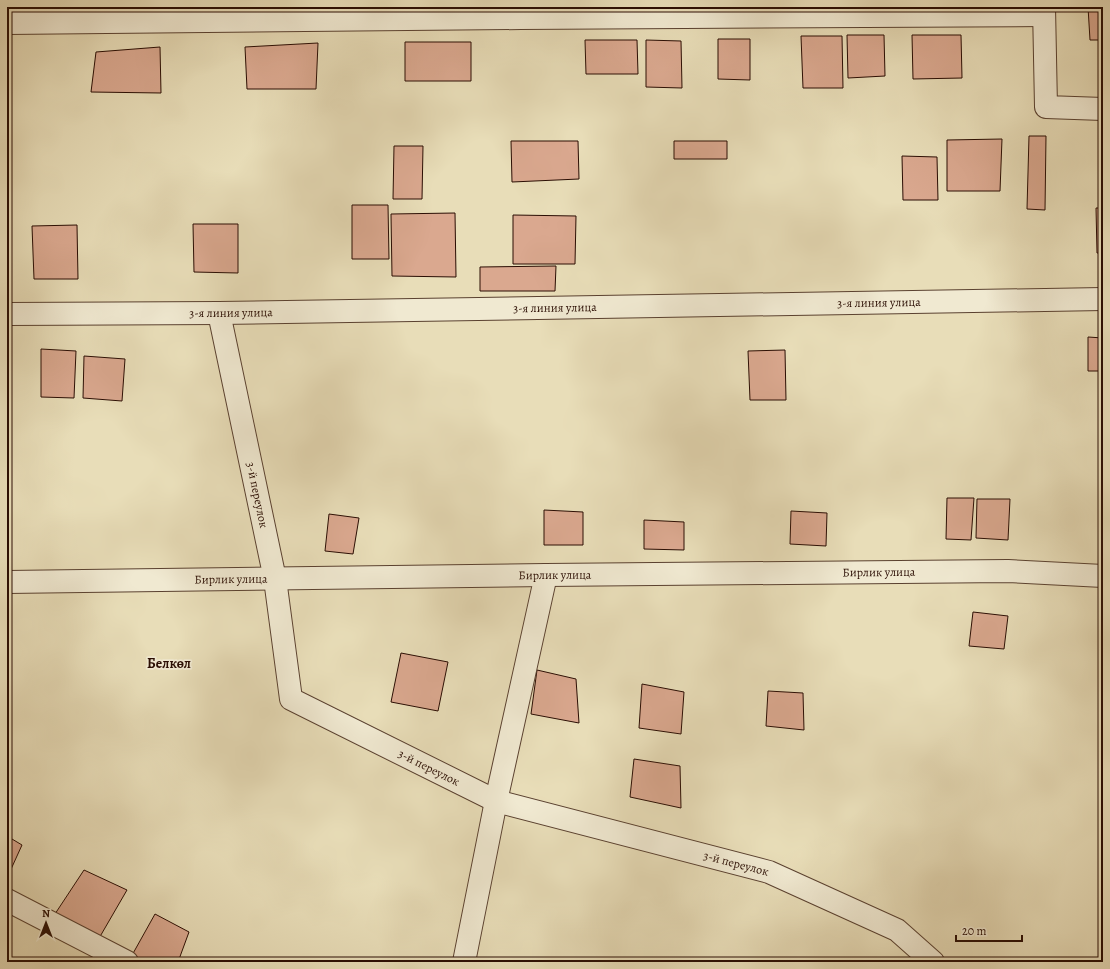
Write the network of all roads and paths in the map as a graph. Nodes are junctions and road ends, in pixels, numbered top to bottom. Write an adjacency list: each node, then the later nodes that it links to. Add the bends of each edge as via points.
1 (1044, 11): 2 (street); 4 (street, via 1046,107)
2 (521, 12): 3 (street)
3 (7, 23)
4 (1103, 109)
5 (1103, 299): 6 (street, 3-я линия улица)
6 (219, 313): 7 (street, 3-я линия улица); 10 (street, 3-й переулок)
7 (7, 314)
8 (546, 575): 9 (street, Бирлик улица, via 1008,571); 10 (street, Бирлик улица); 12 (street)
9 (1103, 576)
10 (275, 579): 11 (street, Бирлик улица); 12 (street, 3-й переулок, via 291,699)
11 (7, 582)
12 (496, 801): 15 (street); 16 (street, 3-й переулок, via 769,872 897,930)
13 (7, 900): 14 (street)
14 (127, 962)
15 (464, 962)
16 (933, 962)

